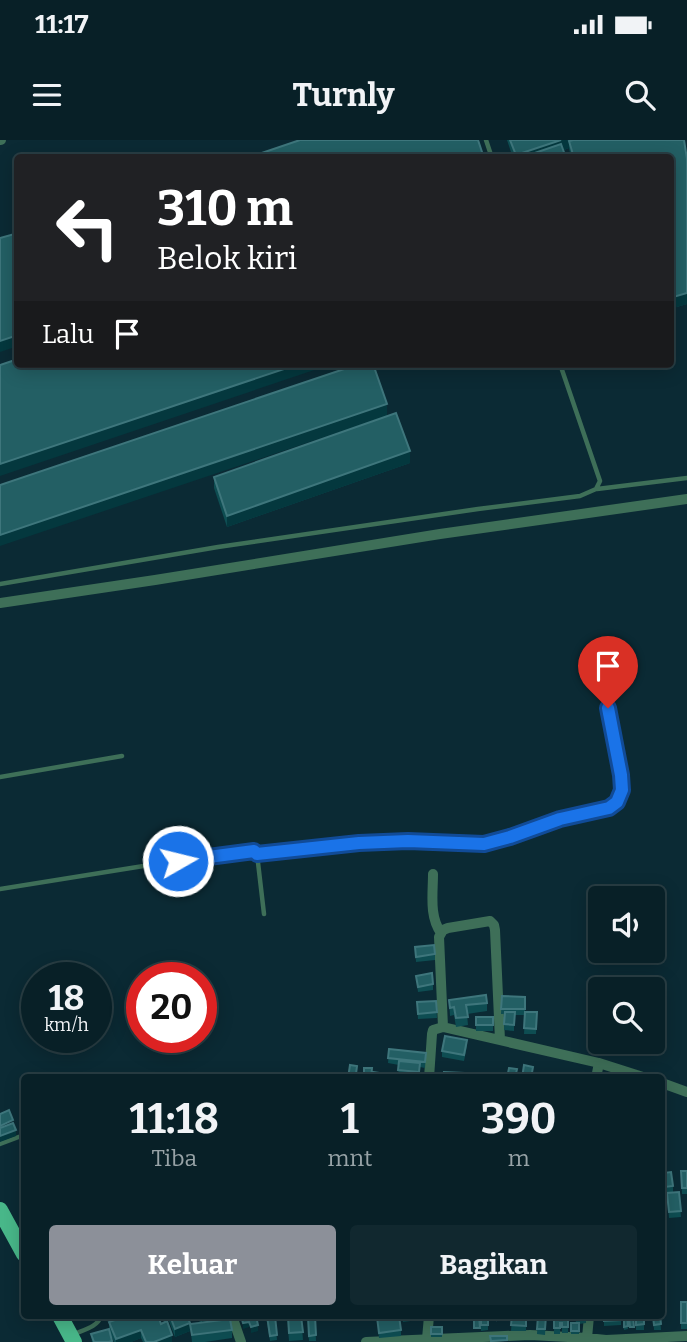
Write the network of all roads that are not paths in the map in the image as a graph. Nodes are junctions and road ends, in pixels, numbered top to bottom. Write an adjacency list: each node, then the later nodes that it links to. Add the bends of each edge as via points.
1 (561, 368): 3 (lane, via 600,481)
2 (687, 478): 3 (lane)
3 (596, 489): 5 (lane, via 580,496)
4 (687, 499): 6 (street)
5 (0, 583)
6 (0, 603)
7 (608, 708): 10 (lane, via 622,790 609,808 484,844 359,843)
8 (122, 756): 9 (lane)
9 (0, 777)
10 (257, 854): 12 (lane, via 220,855); 13 (lane)
11 (433, 874): 14 (street, via 433,915)
12 (0, 889)
13 (264, 914)
14 (441, 933): 15 (street); 16 (street, via 487,920 494,925)
15 (443, 1027): 16 (street); 18 (street, via 433,1030)
16 (500, 1040): 17 (street)
17 (599, 1063): 19 (street); 20 (street)
18 (429, 1074)
19 (597, 1074)
20 (633, 1074)
21 (665, 1084): 22 (street)
22 (687, 1092)
23 (21, 1136): 24 (lane)
24 (0, 1144)
25 (0, 1210): 26 (main road)
26 (21, 1248)
27 (62, 1319): 34 (main road)
28 (100, 1319): 34 (lane)
29 (233, 1319): 36 (street)
30 (429, 1319): 35 (street)
31 (589, 1319): 33 (street)
32 (687, 1336): 33 (street)
33 (587, 1338): 35 (street)
34 (72, 1339)
35 (427, 1339): 37 (street)
36 (241, 1342)
37 (366, 1342)

